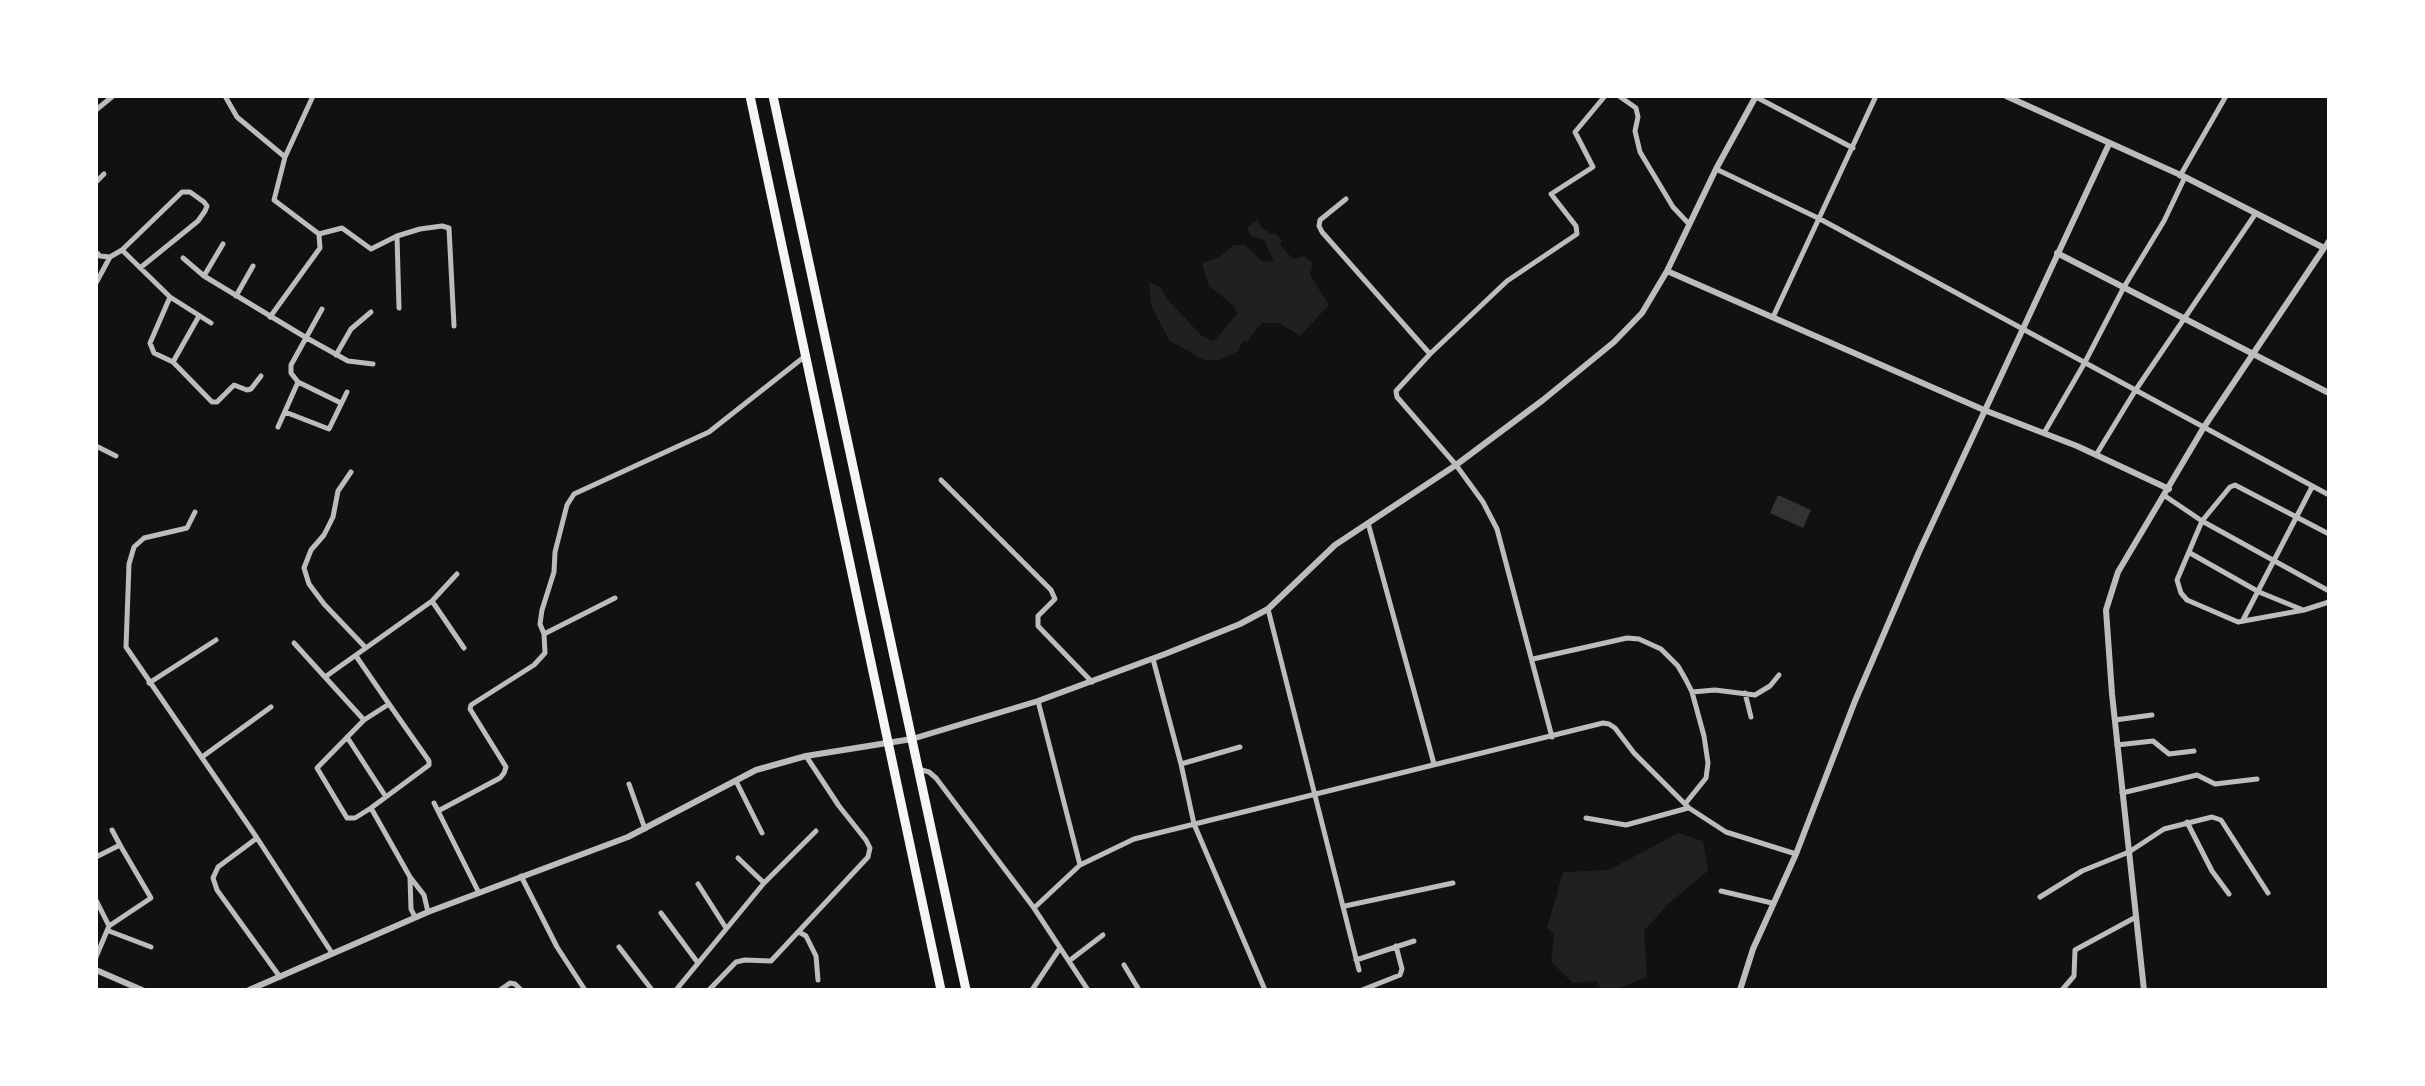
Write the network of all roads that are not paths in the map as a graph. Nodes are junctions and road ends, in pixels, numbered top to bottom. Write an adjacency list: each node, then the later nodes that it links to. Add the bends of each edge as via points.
1 (113, 96): 12 (street)
2 (225, 96): 17 (street, via 237,117)
3 (313, 96): 17 (street)
4 (750, 96): 58 (highway)
5 (773, 96): 121 (highway)
6 (1605, 96): 55 (street, via 1575,132 1593,167 1551,194 1577,234 1507,281)
7 (1619, 96): 25 (street, via 1636,108 1640,152)
8 (1756, 96): 16 (street); 18 (street)
9 (1876, 96): 16 (street)
10 (2006, 96): 13 (street)
11 (2226, 96): 20 (street)
12 (105, 99): 14 (street)
13 (2020, 99): 15 (street)
14 (96, 110)
15 (2109, 144): 20 (street); 32 (street)
16 (1853, 148): 24 (street)
17 (285, 157): 26 (street, via 274,200)
18 (1716, 169): 24 (street); 25 (street)
19 (104, 174): 21 (street)
20 (2183, 177): 23 (street); 41 (street, via 2164,221)
21 (96, 182)
22 (1346, 199): 55 (street, via 1320,220 1322,232)
23 (2256, 213): 30 (street); 50 (street)
24 (1820, 219): 49 (street); 53 (street)
25 (1689, 224): 38 (street)
26 (319, 234): 27 (street, via 342,228 371,249); 48 (street, via 320,248)
27 (397, 236): 44 (street); 52 (street, via 449,228)
28 (2329, 240): 30 (street)
29 (223, 244): 39 (street)
30 (2324, 248): 56 (street)
31 (122, 250): 34 (street); 37 (street); 37 (street, via 186,190 207,206 198,221)
32 (2057, 253): 41 (street); 53 (street)
33 (98, 254): 34 (street)
34 (110, 257): 40 (street)
35 (183, 258): 39 (street)
36 (253, 266): 42 (street)
37 (140, 268): 43 (street)
38 (1667, 271): 49 (street); 76 (street, via 1642,313 1614,342)
39 (204, 276): 42 (street)
40 (96, 283)
41 (2124, 287): 50 (street); 61 (street)
42 (236, 296): 48 (street)
43 (170, 297): 47 (street); 59 (street, via 151,348)
44 (399, 308)
45 (322, 309): 54 (street)
46 (371, 312): 57 (street, via 351,329)
47 (199, 316): 51 (street); 59 (street)
48 (270, 317): 54 (street)
49 (1773, 317): 68 (street)
50 (2184, 317): 56 (street); 64 (street)
51 (211, 323)
52 (454, 326)
53 (2021, 330): 61 (street); 68 (street)
54 (305, 337): 57 (street); 63 (street, via 291,365)
55 (1430, 354): 76 (street, via 1397,388 1397,397)
56 (2255, 354): 66 (street); 71 (street)
57 (336, 355): 60 (street)
58 (805, 356): 98 (street, via 709,432 574,494 542,610); 122 (highway)
59 (173, 362): 62 (street, via 212,402 234,385 251,389)
60 (373, 364)
61 (2084, 364): 64 (street); 72 (street)
62 (261, 376)
63 (298, 382): 67 (street); 69 (street)
64 (2135, 391): 71 (street); 74 (street)
65 (347, 392): 67 (street)
66 (2329, 393)
67 (341, 403): 69 (street, via 329,429)
68 (1984, 410): 72 (street); 151 (street, via 1855,701)
69 (285, 412): 70 (street)
70 (278, 427)
71 (2204, 427): 79 (street); 80 (street)
72 (2044, 433): 74 (street)
73 (96, 446): 75 (street)
74 (2096, 455): 80 (street)
75 (116, 456)
76 (1456, 465): 85 (street); 105 (street, via 1497,529)
77 (351, 472): 101 (street, via 304,568 324,604)
78 (941, 480): 108 (street, via 1051,590 1055,599 1038,616 1038,626)
79 (2312, 487): 81 (street); 83 (street)
80 (2167, 492): 84 (street); 118 (street, via 2118,572 2106,610)
81 (2329, 495)
82 (195, 512): 109 (street, via 187,528 144,538 134,547 129,564 126,647)
83 (2297, 517): 84 (street, via 2235,485); 86 (street); 88 (street)
84 (2202, 521): 87 (street); 88 (street)
85 (1368, 523): 95 (street, via 1335,545); 129 (street)
86 (2329, 534)
87 (2190, 553): 91 (street); 97 (street, via 2177,577 2181,593 2226,617)
88 (2274, 562): 90 (street); 91 (street)
89 (457, 574): 93 (street)
90 (2329, 591): 94 (street)
91 (2259, 592): 96 (street); 97 (street)
92 (615, 598): 98 (street)
93 (432, 601): 101 (street); 102 (street)
94 (2326, 602): 96 (street)
95 (1268, 609): 104 (street); 135 (street)
96 (2304, 610): 97 (street)
97 (2243, 620)
98 (544, 634): 140 (street, via 545,653 534,665 471,705 506,767 504,773)
99 (216, 640): 109 (street)
100 (294, 643): 107 (street)
101 (365, 647): 103 (street)
102 (464, 648)
103 (356, 656): 107 (street); 113 (street)
104 (1153, 659): 108 (street); 128 (street)
105 (1533, 659): 110 (street, via 1639,639 1661,649 1678,666); 120 (street)
106 (1779, 675): 111 (street, via 1762,693)
107 (325, 677): 117 (street)
108 (1092, 682): 112 (street)
109 (149, 683): 127 (street)
110 (1692, 692): 111 (street); 138 (street, via 1707,774)
111 (1745, 693): 116 (street)
112 (1038, 701): 121 (street); 154 (street)
113 (389, 704): 117 (street); 136 (street, via 429,765)
114 (271, 707): 127 (street)
115 (2152, 715): 118 (street)
116 (1751, 717)
117 (364, 720): 119 (street)
118 (2115, 720): 123 (street)
119 (347, 737): 136 (street); 139 (street, via 319,764 318,772 347,818)
120 (1552, 737): 129 (street); 138 (street, via 1609,724)
121 (912, 739): 122 (street); 130 (highway)
122 (889, 743): 126 (street); 200 (highway)
123 (2117, 745): 125 (street, via 2153,741 2169,754); 134 (street)
124 (1240, 747): 128 (street)
125 (2194, 751)
126 (806, 756): 132 (street); 175 (street, via 870,848 868,857)
127 (202, 757): 148 (street)
128 (1181, 764): 143 (street)
129 (1434, 764): 135 (street)
130 (918, 769): 168 (street, via 936,778); 201 (highway)
131 (2257, 779): 134 (street, via 2215,784 2197,775)
132 (736, 781): 144 (street); 147 (street)
133 (629, 784): 144 (street)
134 (2122, 793): 150 (street)
135 (1317, 794): 143 (street); 167 (street)
136 (386, 797): 139 (street)
137 (434, 803): 140 (street)
138 (1687, 806): 141 (street, via 1626,825); 151 (street, via 1726,832)
139 (371, 808): 156 (street)
140 (438, 811): 161 (street)
141 (1586, 818)
142 (2187, 822): 150 (street, via 2164,829); 162 (street, via 2221,820); 163 (street)
143 (1194, 824): 154 (street, via 1134,839); 205 (street)
144 (645, 829): 155 (street)
145 (112, 830): 149 (street)
146 (816, 831): 157 (street)
147 (762, 833)
148 (257, 838): 182 (street); 190 (street, via 218,867 213,878)
149 (120, 845): 152 (street); 173 (street, via 151,898)
150 (2129, 852): 164 (street, via 2082,871); 172 (street)
151 (1796, 854): 166 (street)
152 (96, 857)
153 (738, 858): 157 (street)
154 (1080, 865): 168 (street)
155 (521, 876): 161 (street); 196 (street)
156 (410, 877): 169 (street, via 424,895); 171 (street)
157 (764, 883): 174 (street)
158 (1453, 883): 167 (street)
159 (698, 884): 174 (street)
160 (1721, 891): 166 (street)
161 (479, 893): 169 (street)
162 (2268, 893)
163 (2229, 894)
164 (2040, 897)
165 (96, 900): 173 (street)
166 (1772, 903): 207 (street)
167 (1345, 906): 184 (street)
168 (1034, 908): 181 (street)
169 (428, 912): 171 (street)
170 (661, 913): 186 (street)
171 (415, 917): 182 (street)
172 (2136, 917): 208 (street, via 2075,950 2074,976); 209 (street)
173 (109, 928): 179 (street); 183 (street)
174 (726, 928): 186 (street)
175 (799, 932): 191 (street, via 816,956); 199 (street, via 771,961 736,962)
176 (1103, 935): 185 (street)
177 (1414, 941): 178 (street)
178 (1396, 946): 184 (street); 206 (street, via 1400,975)
179 (151, 947)
180 (619, 947): 197 (street)
181 (1060, 948): 185 (street); 202 (street)
182 (332, 953): 190 (street)
183 (96, 957)
184 (1356, 960): 189 (street)
185 (1069, 961): 203 (street)
186 (698, 963): 198 (street)
187 (1124, 965): 204 (street)
188 (96, 970): 192 (street)
189 (1359, 970)
190 (280, 977): 193 (street)
191 (818, 980)
192 (142, 990)
193 (249, 990)
194 (500, 990): 195 (street, via 510,983)
195 (521, 990)
196 (585, 990)
197 (652, 990)
198 (676, 990)
199 (709, 990)
200 (941, 990)
201 (966, 990)
202 (1032, 990)
203 (1088, 990)
204 (1139, 990)
205 (1265, 990)
206 (1362, 990)
207 (1740, 990)
208 (2062, 990)
209 (2144, 990)

